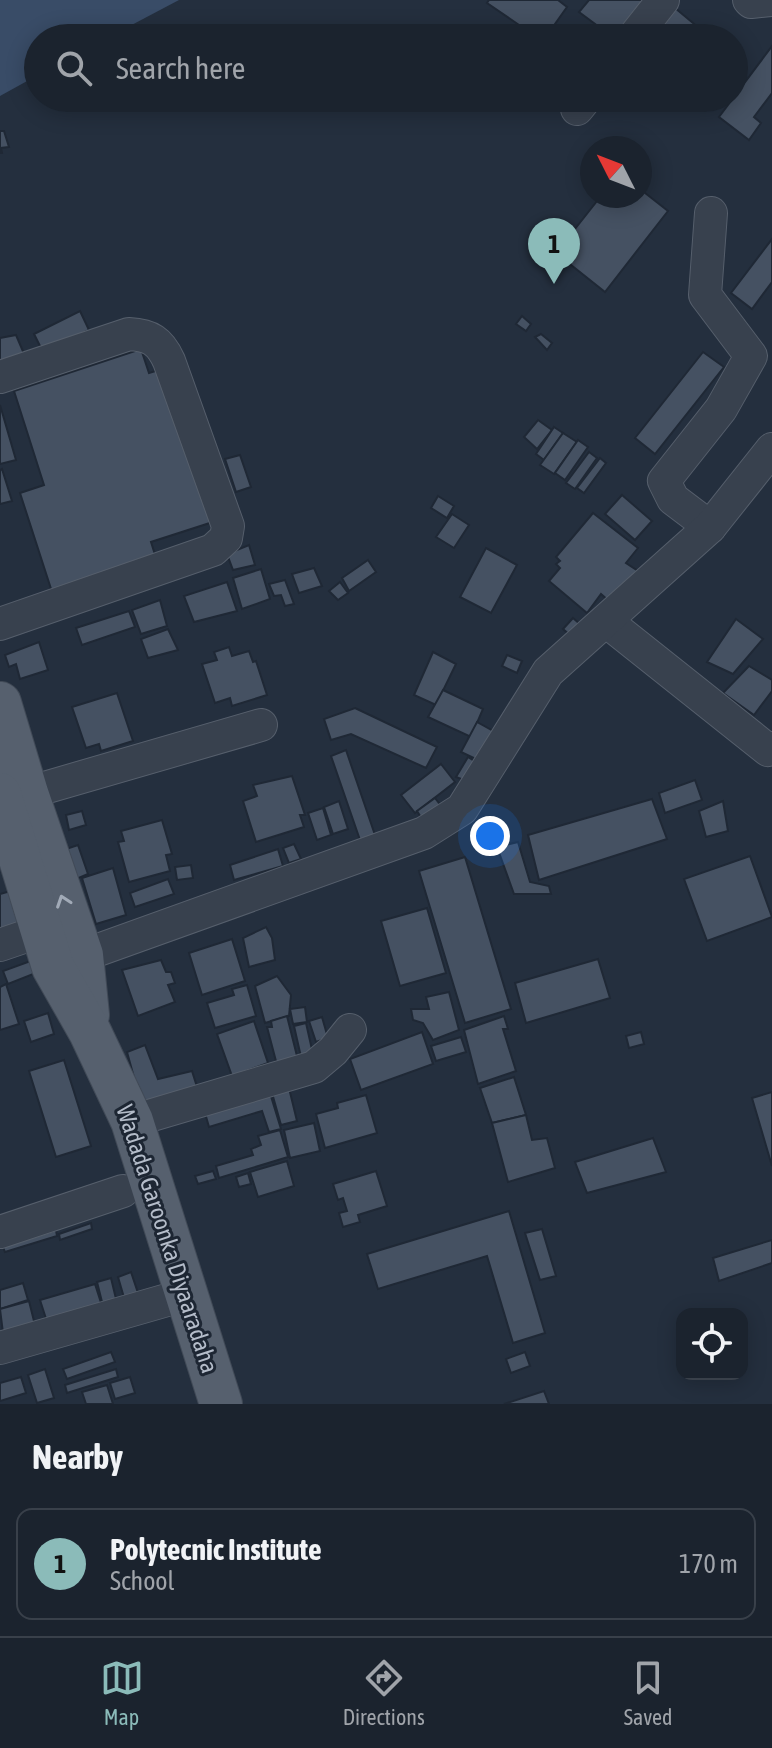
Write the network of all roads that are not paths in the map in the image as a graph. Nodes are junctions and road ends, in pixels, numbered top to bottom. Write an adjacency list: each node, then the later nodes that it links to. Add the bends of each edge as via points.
1 (663, 0): 4 (street)
2 (749, 0): 3 (street)
3 (772, 0)
4 (644, 24)
5 (711, 213): 8 (street, via 705,295 751,356 721,409 664,481 673,499)
6 (0, 377): 10 (street, via 129,334 148,335 163,347 169,361 228,526 226,538 213,550)
7 (772, 449): 8 (street)
8 (710, 527): 9 (street)
9 (606, 621): 13 (street, via 768,750); 16 (street, via 548,672 462,809 424,833)
10 (0, 624)
11 (0, 703): 14 (main road, Wadada Garoonka Diyaaradaha)
12 (261, 725): 14 (street)
13 (772, 748)
14 (13, 794): 16 (main road, Wadada Garoonka Diyaaradaha)
15 (0, 945): 16 (street)
16 (59, 951): 18 (main road, Wadada Garoonka Diyaaradaha)
17 (350, 1030): 18 (street, via 314,1067)
18 (132, 1121): 21 (main road, Wadada Garoonka Diyaaradaha)
19 (123, 1191): 20 (street)
20 (0, 1232)
21 (188, 1294): 22 (street); 23 (main road, Wadada Garoonka Diyaaradaha)
22 (0, 1348)
23 (221, 1404)

